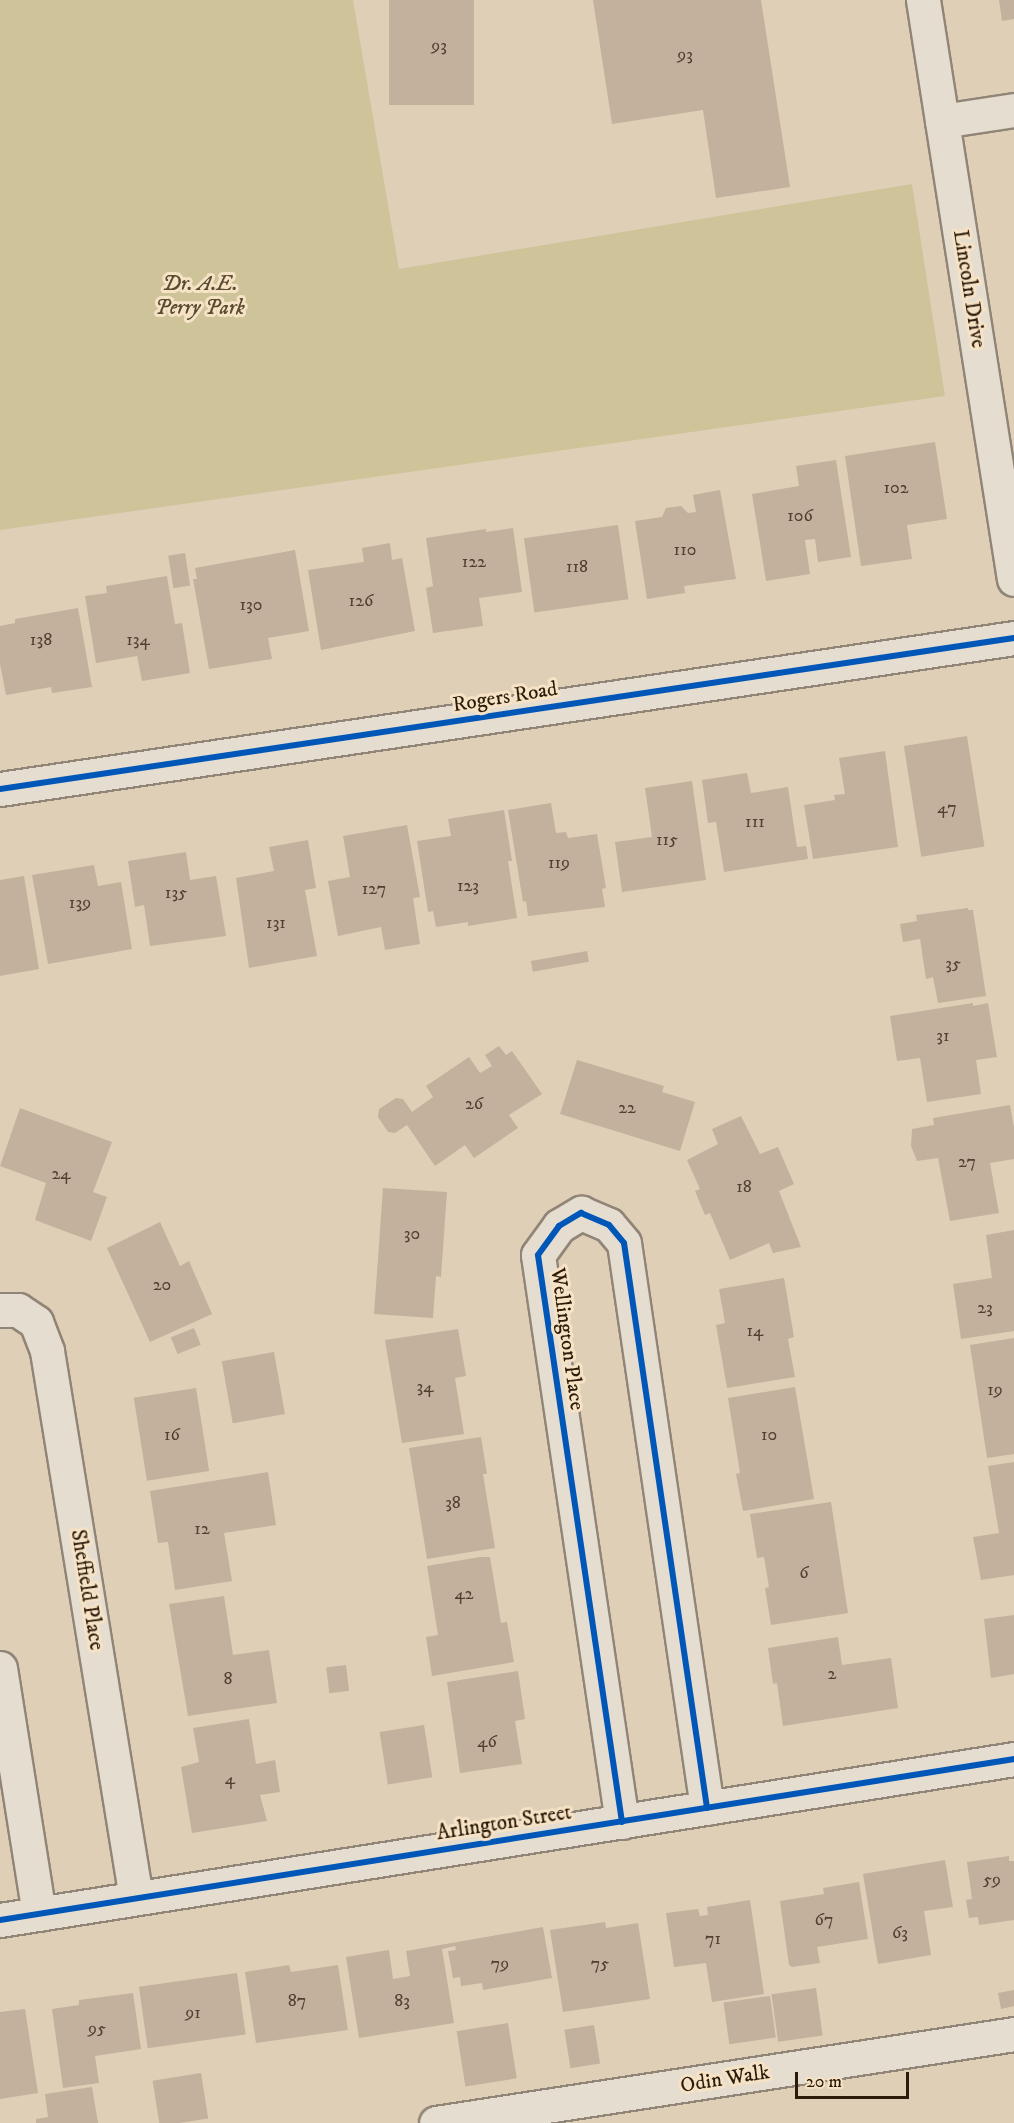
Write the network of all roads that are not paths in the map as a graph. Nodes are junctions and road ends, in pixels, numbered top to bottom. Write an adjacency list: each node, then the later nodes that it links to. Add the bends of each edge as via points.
1 (923, 0): 3 (street, Lincoln Drive)
2 (1014, 110): 3 (street)
3 (942, 122): 4 (street, Lincoln Drive)
4 (1014, 579)
5 (1014, 638): 6 (street, Rogers Road)
6 (0, 789)
7 (0, 1310): 12 (street, Sheffield Place, via 18,1310 36,1322 47,1351)
8 (0, 1668): 13 (street)
9 (1014, 1759): 10 (street, Arlington Street)
10 (707, 1808): 11 (street, Arlington Street); 11 (street, Wellington Place, via 624,1243 609,1225 581,1214 559,1226 538,1255)
11 (622, 1821): 12 (street, Arlington Street)
12 (136, 1898): 13 (street, Arlington Street)
13 (39, 1914): 14 (street, Arlington Street)
14 (0, 1920)
15 (1014, 2034): 16 (street, Odin Walk)
16 (436, 2123)

